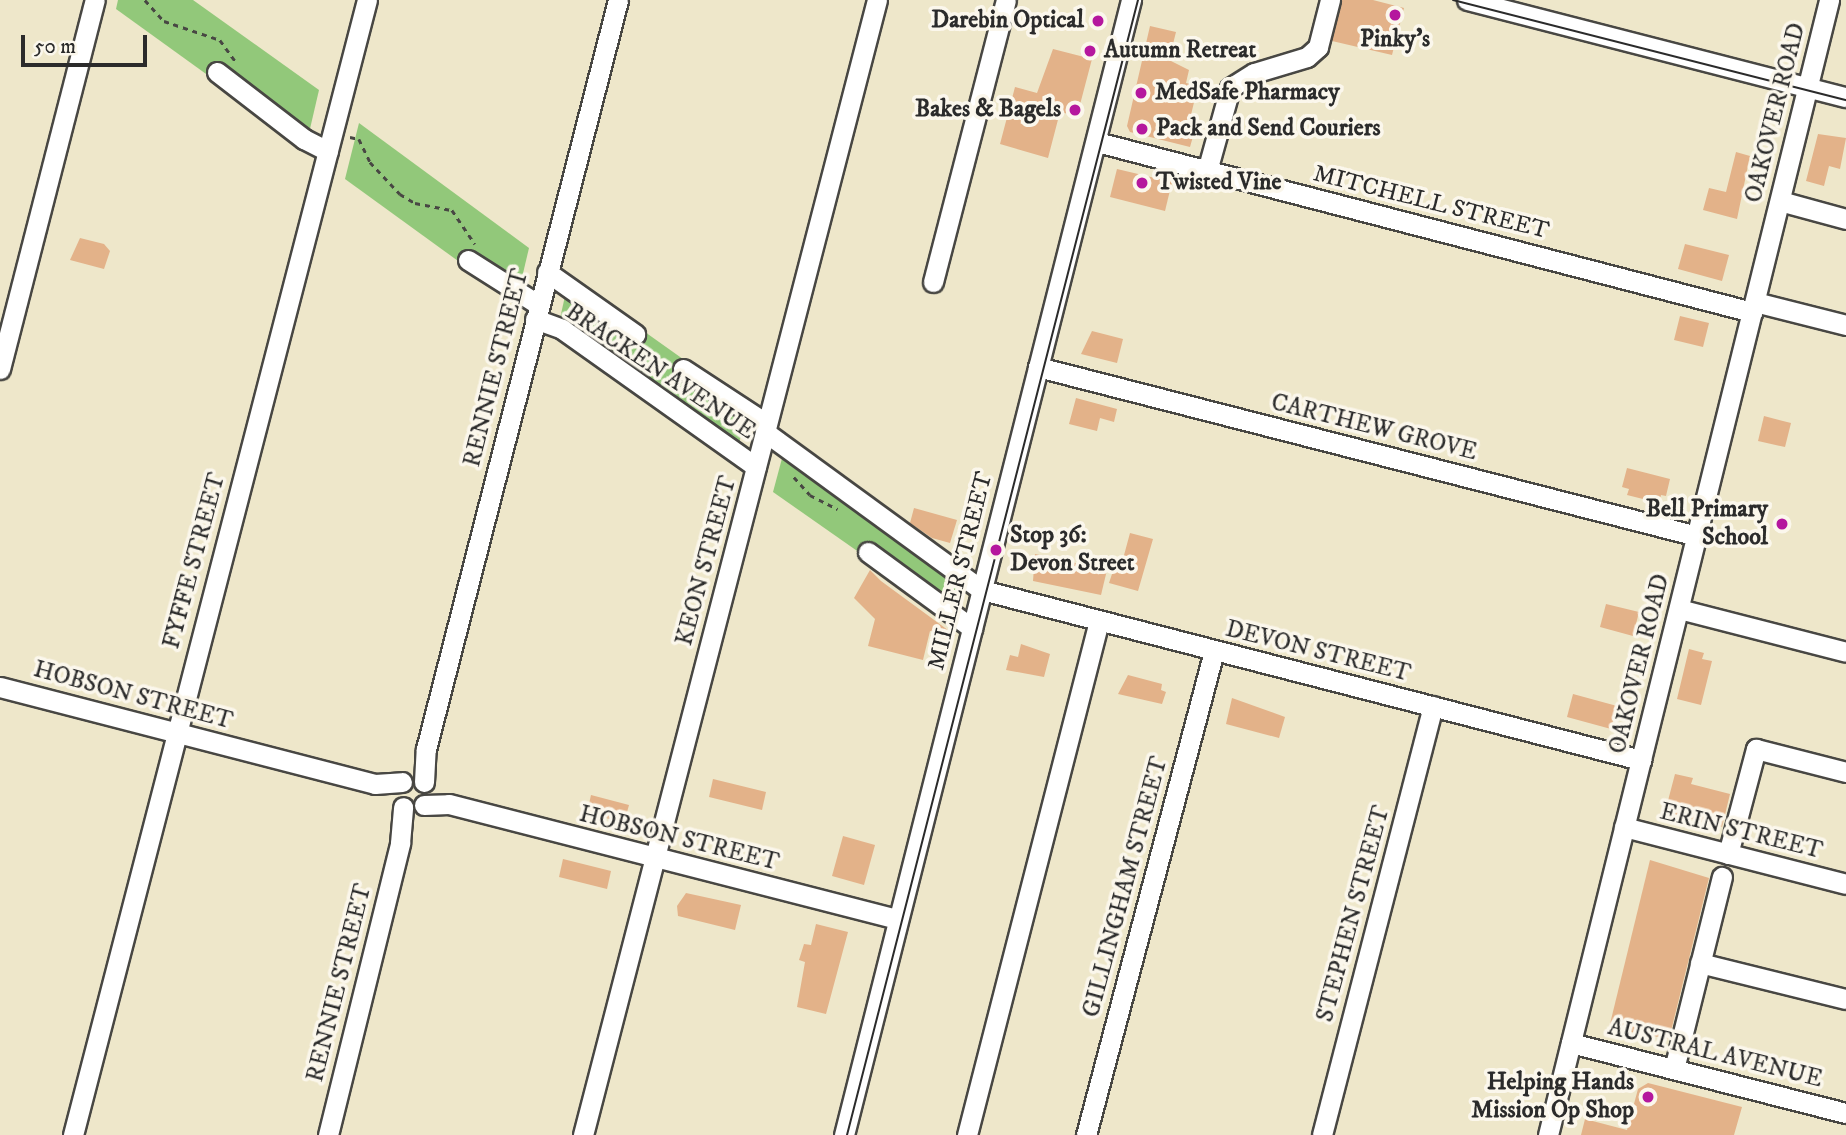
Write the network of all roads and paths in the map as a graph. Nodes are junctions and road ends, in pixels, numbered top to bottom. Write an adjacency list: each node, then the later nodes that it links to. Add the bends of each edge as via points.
1 (95, 0): 28 (street)
2 (367, 0): 16 (street, FYFFE STREET)
3 (618, 0): 21 (street, RENNIE STREET)
4 (877, 0): 30 (street, KEON STREET)
5 (1006, 0): 22 (street)
6 (1130, 0): 11 (street, MILLER STREET)
7 (1136, 0): 11 (street, MILLER STREET)
8 (1330, 0): 17 (street, via 1318,47 1307,57 1254,73 1230,88)
9 (1467, 0): 13 (street)
10 (1829, 0): 13 (street, OAKOVER ROAD)
11 (1128, 20): 15 (street, MILLER STREET)
12 (217, 72): 16 (street, via 307,142)
13 (1807, 87): 14 (street); 18 (street, OAKOVER ROAD)
14 (1846, 97)
15 (1097, 142): 17 (street, MITCHELL STREET); 27 (street, MILLER STREET)
16 (328, 151): 42 (street, FYFFE STREET)
17 (1207, 171): 23 (street, MITCHELL STREET)
18 (1780, 201): 19 (street); 23 (street, OAKOVER ROAD)
19 (1846, 219)
20 (468, 260): 24 (street, BRACKEN AVENUE)
21 (547, 272): 24 (street, RENNIE STREET); 26 (street, BRACKEN AVENUE)
22 (933, 282)
23 (1753, 307): 25 (street, MITCHELL STREET); 32 (street, OAKOVER ROAD)
24 (537, 312): 31 (street, BRACKEN AVENUE); 45 (street, RENNIE STREET)
25 (1846, 325)
26 (635, 334)
27 (1038, 367): 32 (street, CARTHEW GROVE); 34 (street, MILLER STREET)
28 (0, 369)
29 (683, 369): 30 (street, BRACKEN AVENUE)
30 (766, 428): 31 (street, KEON STREET); 34 (street, BRACKEN AVENUE)
31 (757, 467): 48 (street, KEON STREET)
32 (1697, 536): 35 (street, OAKOVER ROAD)
33 (868, 552): 37 (street)
34 (982, 590): 36 (street, DEVON STREET); 37 (street, MILLER STREET)
35 (1679, 608): 39 (street); 43 (street, OAKOVER ROAD)
36 (1099, 621): 38 (street, DEVON STREET); 61 (street)
37 (972, 628): 51 (street, MILLER STREET)
38 (1214, 651): 41 (street, DEVON STREET); 62 (street, GILLINGHAM STREET)
39 (1846, 652)
40 (0, 687): 42 (street, HOBSON STREET)
41 (1433, 706): 43 (street, DEVON STREET); 63 (street, STEPHEN STREET)
42 (175, 733): 45 (street, HOBSON STREET); 57 (street, FYFFE STREET)
43 (1641, 760): 46 (street, OAKOVER ROAD)
44 (1846, 772): 47 (street, via 1756,748)
45 (413, 794): 48 (street, HOBSON STREET); 58 (street, RENNIE STREET)
46 (1624, 827): 47 (street, ERIN STREET); 54 (street, OAKOVER ROAD)
47 (1728, 854): 50 (street, ERIN STREET)
48 (655, 858): 51 (street, HOBSON STREET); 59 (street, KEON STREET)
49 (1722, 877): 52 (street)
50 (1846, 884)
51 (898, 919): 60 (street, MILLER STREET)
52 (1700, 962): 53 (street); 55 (street)
53 (1846, 999)
54 (1572, 1043): 55 (street, AUSTRAL AVENUE); 64 (street, OAKOVER ROAD)
55 (1674, 1069): 56 (street, AUSTRAL AVENUE)
56 (1846, 1113)
57 (73, 1135)
58 (327, 1135)
59 (583, 1135)
60 (844, 1135)
61 (967, 1135)
62 (1086, 1135)
63 (1322, 1135)
64 (1549, 1135)

